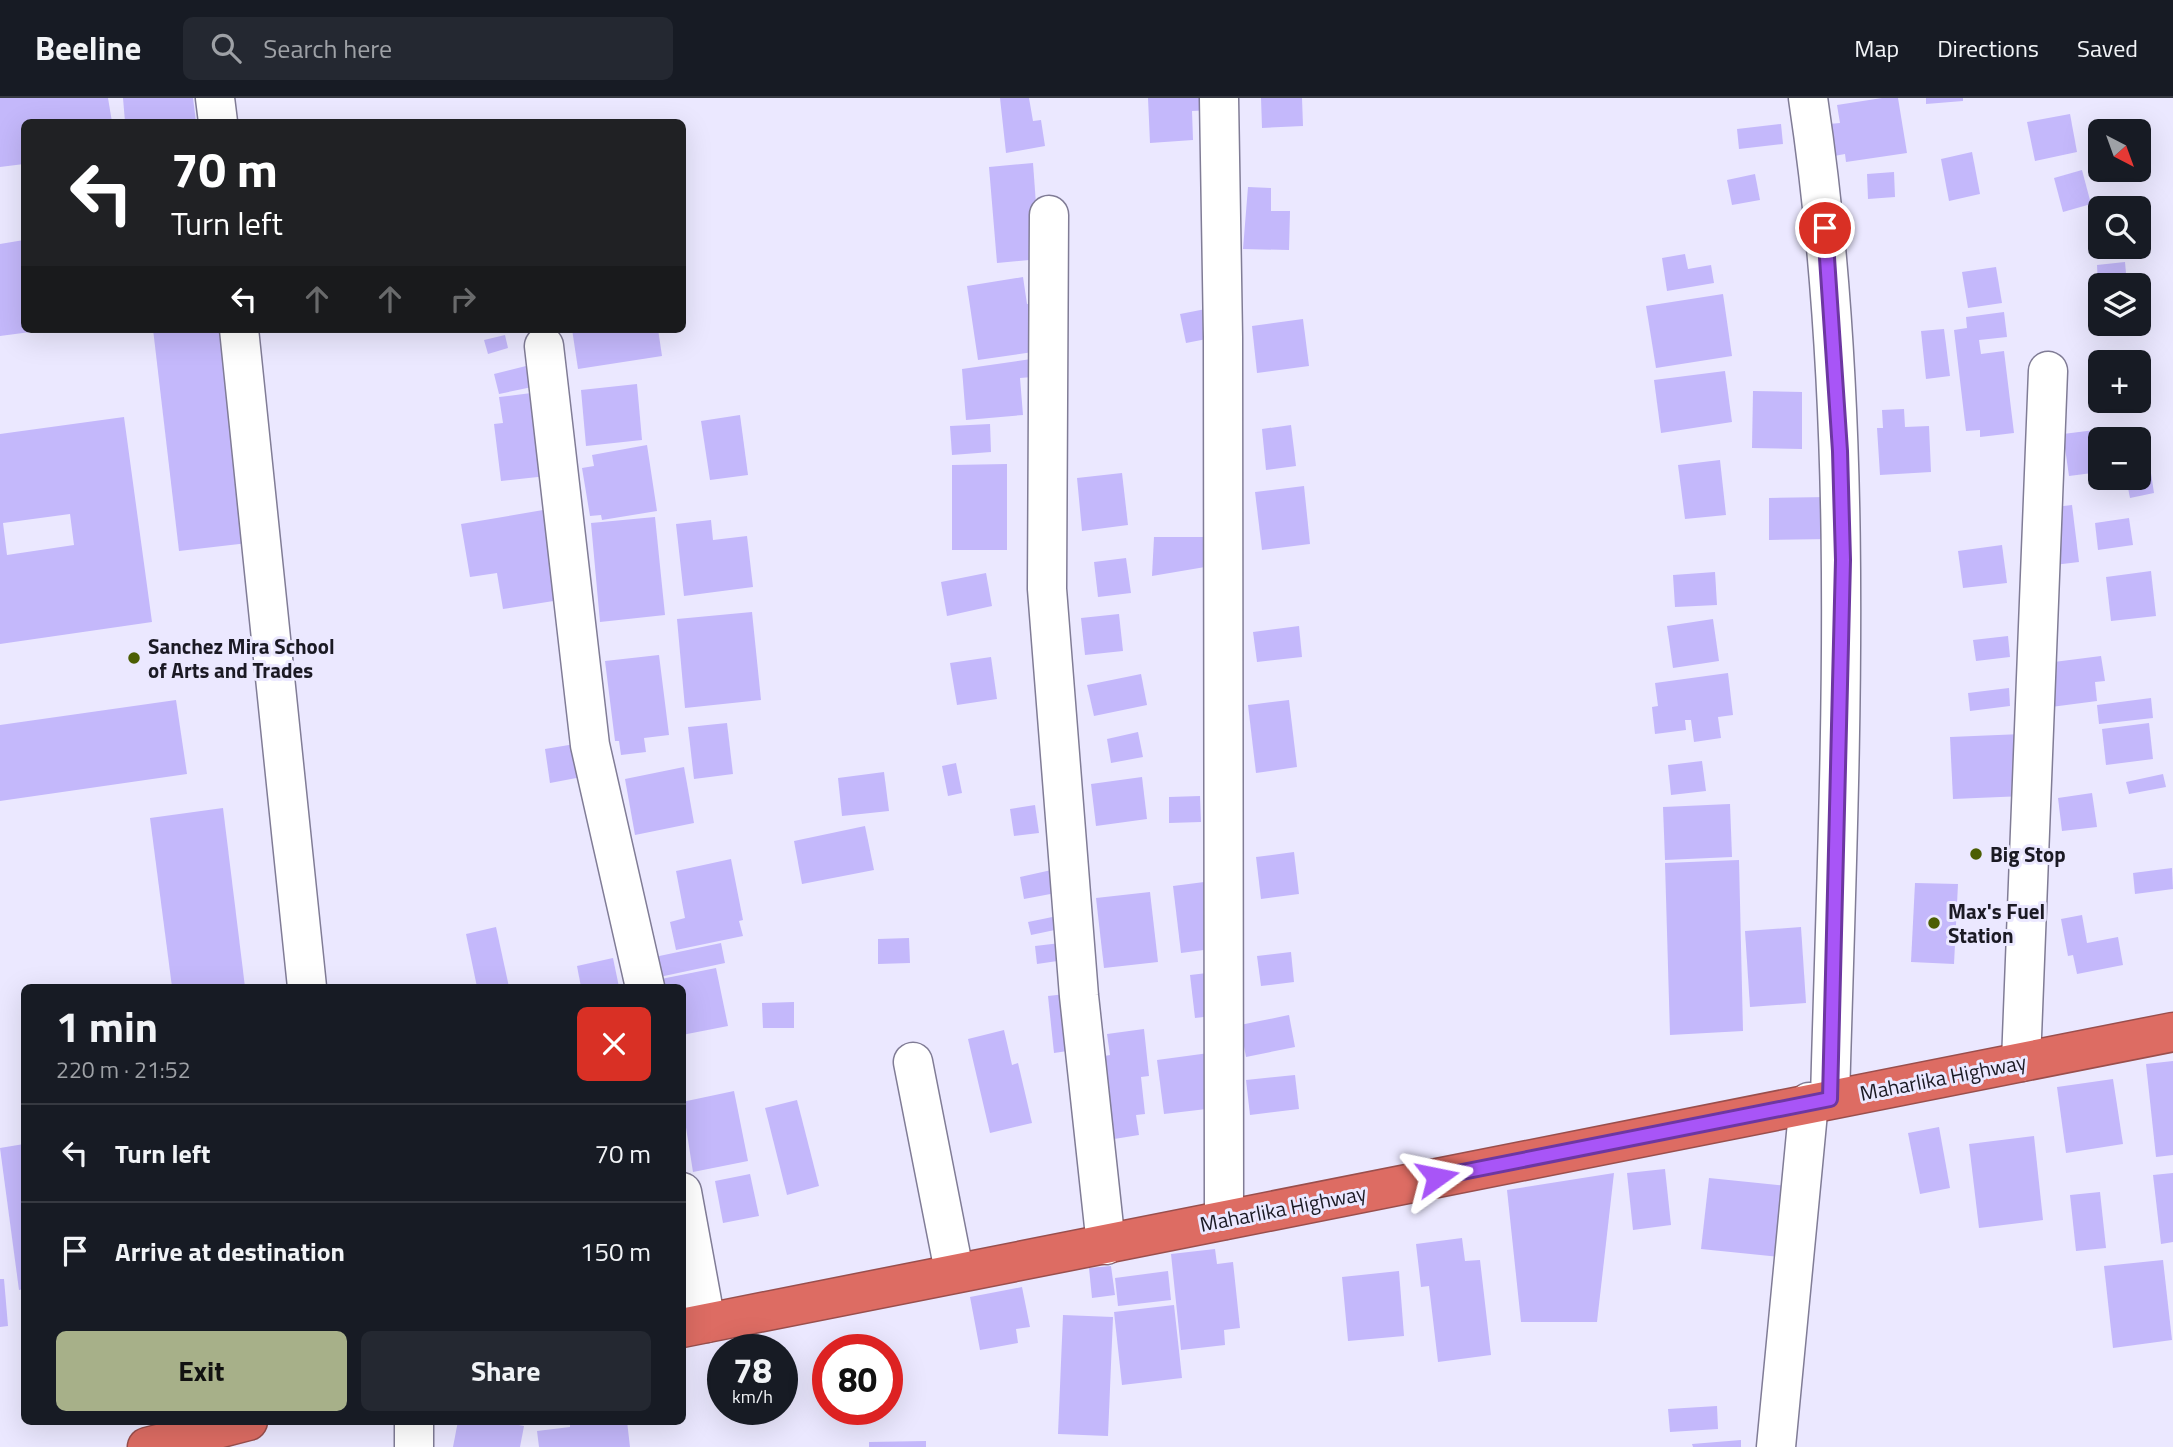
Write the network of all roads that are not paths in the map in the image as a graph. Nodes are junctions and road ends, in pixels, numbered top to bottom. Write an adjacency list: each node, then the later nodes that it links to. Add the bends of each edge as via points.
1 (215, 98): 4 (street)
2 (1219, 98): 15 (street)
3 (1808, 98): 14 (street, via 1823,200 1843,560)
4 (218, 119)
5 (1049, 215): 17 (street, via 1047,589 1079,996)
6 (239, 333): 9 (street)
7 (544, 346): 10 (street, via 590,745)
8 (2048, 371): 13 (street)
9 (307, 984)
10 (644, 984)
11 (2173, 1032): 13 (highway, Maharlika Highway)
12 (913, 1062): 18 (street)
13 (2021, 1062): 14 (highway, Maharlika Highway)
14 (1820, 1100): 15 (highway, Maharlika Highway); 24 (street)
15 (1224, 1220): 17 (highway, Maharlika Highway)
16 (686, 1236): 19 (street)
17 (1106, 1245): 18 (highway, Maharlika Highway)
18 (954, 1271): 19 (highway, Maharlika Highway)
19 (694, 1325)
20 (232, 1425): 22 (highway)
21 (414, 1425): 23 (street)
22 (147, 1447)
23 (414, 1447)
24 (1776, 1447)

